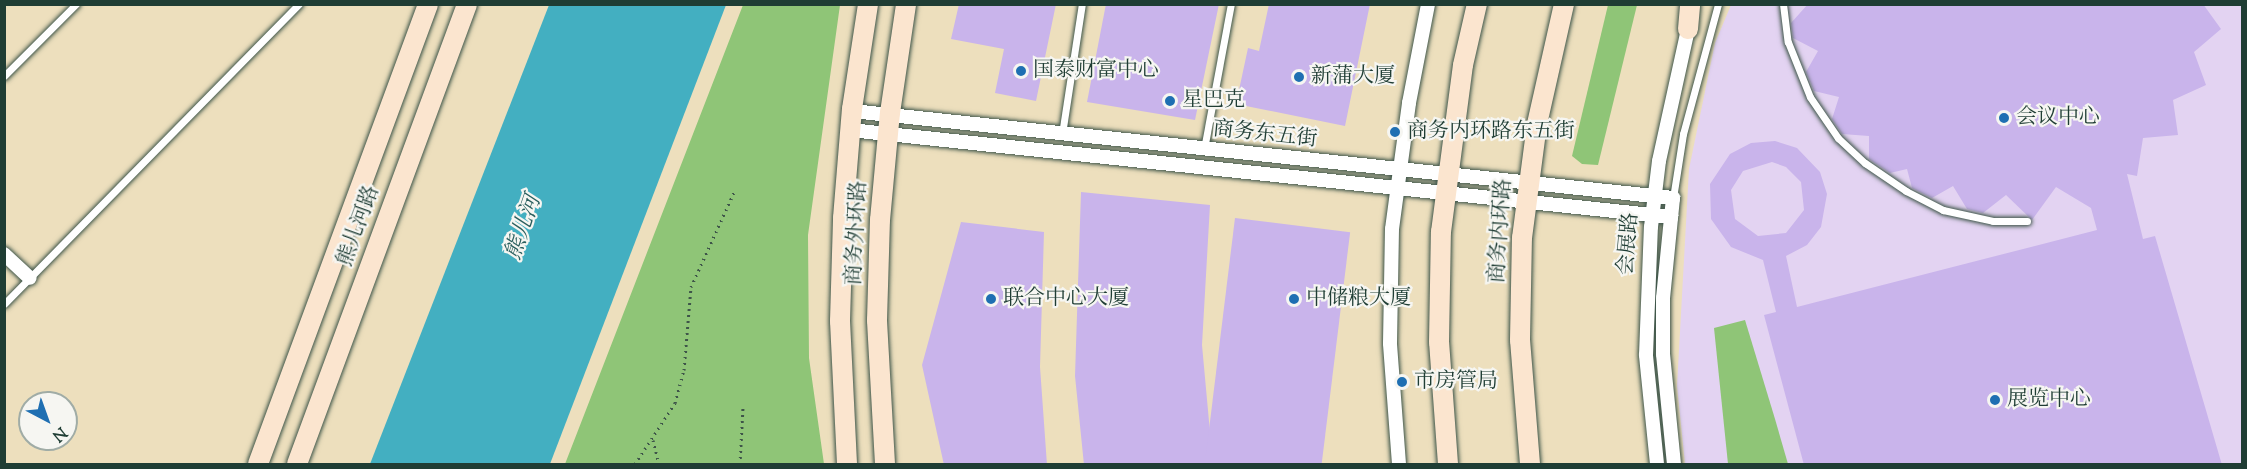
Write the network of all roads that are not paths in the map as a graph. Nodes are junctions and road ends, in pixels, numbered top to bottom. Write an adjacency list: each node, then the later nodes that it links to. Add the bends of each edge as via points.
1 (76, 4): 17 (lane)
2 (299, 4): 32 (lane)
3 (428, 4): 34 (street, 熊儿河路)
4 (466, 4): 35 (street, 熊儿河路)
5 (868, 4): 18 (street, 商务外环路)
6 (906, 4): 19 (street, 商务外环路)
7 (1082, 4): 20 (lane)
8 (1231, 4): 21 (lane)
9 (1428, 4): 22 (street)
10 (1477, 4): 23 (street)
11 (1564, 4): 25 (street, 商务内环路, via 1551,53)
12 (1690, 4): 16 (street)
13 (1696, 4): 16 (lane)
14 (1718, 4): 27 (lane, via 1683,134)
15 (1783, 4): 30 (lane, via 1788,42 1810,97 1838,138 1865,163 1943,210 1993,221)
16 (1688, 29): 26 (street, 会展路)
17 (4, 76)
18 (851, 121): 19 (street, 商务东五街); 36 (street, 商务外环路, via 840,288)
19 (888, 125): 20 (street, 商务东五街); 24 (street, 商务东五街); 37 (street, 商务外环路, via 878,288)
20 (1062, 134): 21 (street, 商务东五街)
21 (1204, 150): 22 (street, 商务东五街)
22 (1399, 171): 23 (street, 商务东五街); 24 (street)
23 (1446, 185): 24 (street, 商务东五街); 25 (street, 商务东五街); 39 (street, via 1438,342)
24 (1397, 189): 38 (street, via 1390,343)
25 (1527, 193): 26 (street, 商务东五街); 28 (street, 商务东五街); 40 (street, 商务内环路, via 1520,340)
26 (1655, 197): 27 (street, 商务东五街); 28 (street, 会展路)
27 (1673, 198): 29 (street, 会展路)
28 (1652, 215): 29 (street, 商务东五街); 41 (street, 会展路, via 1646,355)
29 (1671, 217): 42 (street, 会展路, via 1663,354)
30 (2026, 221)
31 (4, 254): 32 (street)
32 (30, 278): 33 (lane)
33 (4, 304)
34 (258, 465)
35 (297, 465)
36 (847, 465)
37 (885, 465)
38 (1399, 465)
39 (1448, 465)
40 (1530, 465)
41 (1657, 465)
42 (1674, 465)

